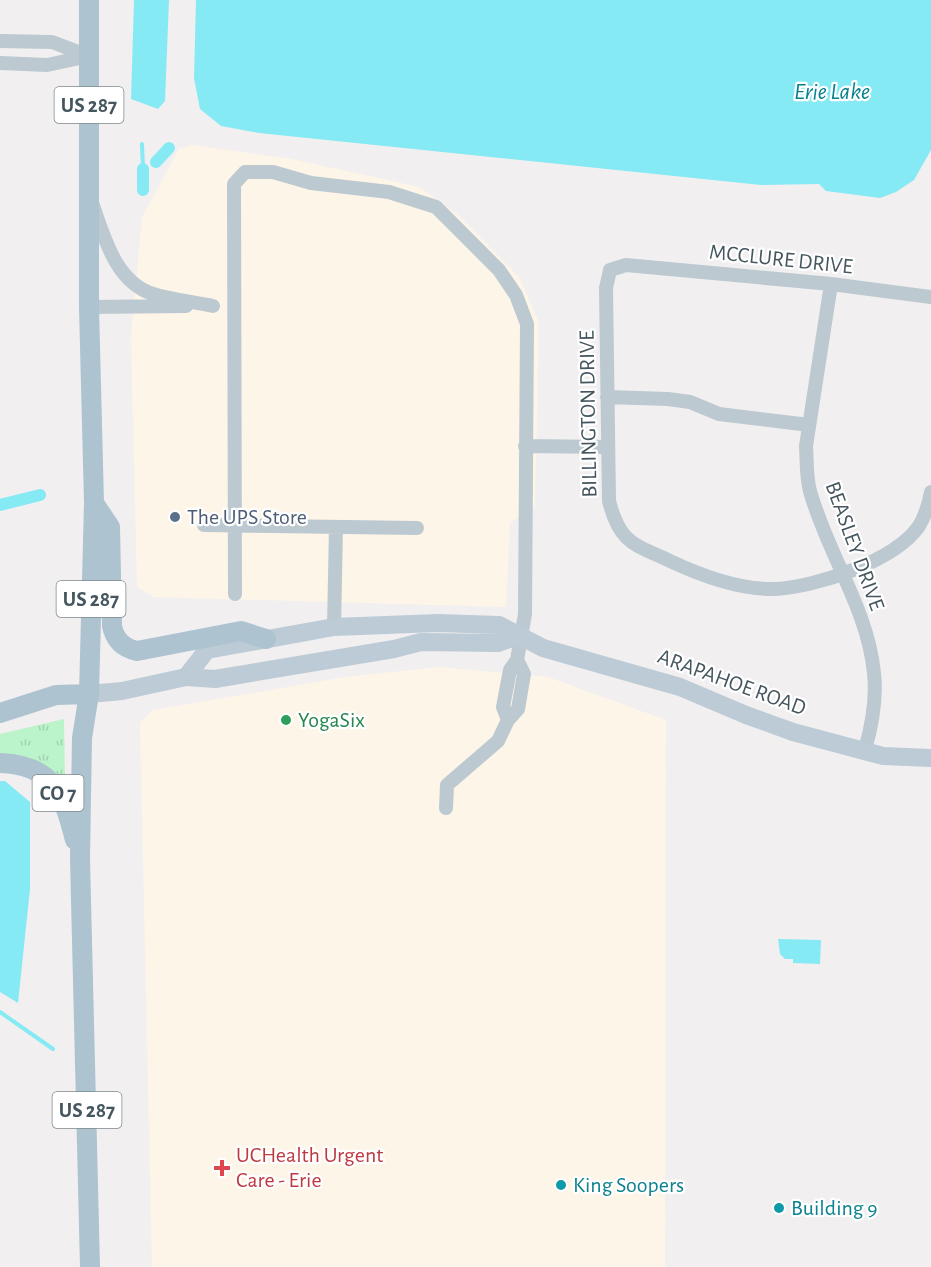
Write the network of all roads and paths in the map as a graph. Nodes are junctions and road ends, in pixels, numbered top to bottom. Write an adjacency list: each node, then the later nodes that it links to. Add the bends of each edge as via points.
1 (89, 0): 3 (main road, US 287)
2 (0, 40): 3 (street, via 52,42)
3 (89, 56): 4 (street, via 47,65); 5 (main road, US 287)
4 (0, 63)
5 (89, 194): 9 (street, via 110,252 128,279 152,294); 11 (main road, US 287)
6 (626, 265): 7 (street, MCCLURE DRIVE); 12 (street, BILLINGTON DRIVE, via 610,270 606,288)
7 (831, 284): 8 (street, MCCLURE DRIVE); 13 (street, BEASLEY DRIVE)
8 (931, 297)
9 (213, 306): 10 (street); 11 (street)
10 (234, 306): 14 (street, via 234,184 245,172 273,172 311,183 389,192 436,207 499,270 520,305 527,324); 19 (street)
11 (89, 307): 17 (main road, US 287)
12 (607, 397): 13 (street, via 690,402 719,414); 15 (street, BILLINGTON DRIVE)
13 (809, 425): 22 (street, BEASLEY DRIVE, via 806,446 810,490)
14 (525, 446): 15 (street); 25 (street, via 525,614)
15 (608, 447): 22 (street, BILLINGTON DRIVE, via 609,501 614,521 630,544 694,572 737,585 774,589)
16 (931, 492): 22 (street, BILLINGTON DRIVE, via 919,526 906,540 888,553)
17 (94, 503): 26 (main road, via 110,527 112,626 117,640 125,647 137,651 241,631); 28 (main road, US 287)
18 (204, 525): 19 (street)
19 (234, 526): 20 (street); 23 (street)
20 (336, 527): 21 (street); 24 (street)
21 (417, 528)
22 (843, 573): 30 (street, BEASLEY DRIVE, via 871,651 875,675 872,724)
23 (235, 594)
24 (334, 627): 25 (main road, ARAPAHOE ROAD, via 499,625); 26 (main road, ARAPAHOE ROAD)
25 (520, 635): 27 (main road, via 498,643 421,642 214,679); 30 (main road, ARAPAHOE ROAD, via 543,648 680,687 770,724); 33 (street, via 518,660 510,670 503,707 508,720 498,741 447,785)
26 (267, 639): 27 (main road, ARAPAHOE ROAD, via 207,650)
27 (186, 677): 28 (main road)
28 (89, 694): 29 (main road, via 56,695); 34 (main road, US 287, via 82,738)
29 (0, 713)
30 (865, 750): 31 (main road, ARAPAHOE ROAD, via 883,756)
31 (931, 758)
32 (0, 763): 34 (main road, CO 7, via 35,768 49,779 60,799)
33 (446, 808)
34 (80, 860): 35 (main road, US 287)
35 (90, 1267)

